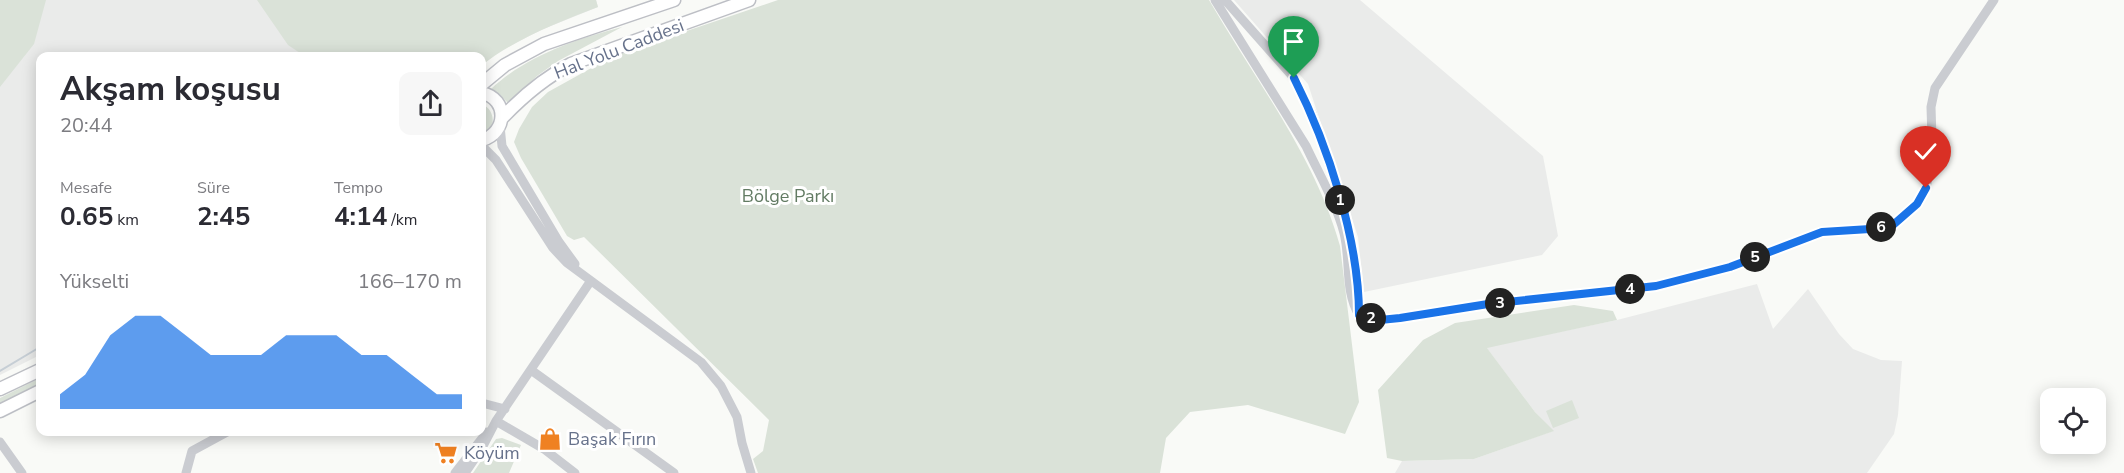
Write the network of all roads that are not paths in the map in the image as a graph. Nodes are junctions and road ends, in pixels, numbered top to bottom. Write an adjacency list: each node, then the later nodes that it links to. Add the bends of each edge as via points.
1 (675, 0): 6 (main road, Hal Yolu Caddesi, via 544,44)
2 (749, 0): 8 (main road, Hal Yolu Caddesi, via 571,64 528,92)
3 (1215, 0): 12 (street, via 1317,168 1344,232 1350,296)
4 (1225, 0): 12 (street, via 1294,78 1312,113 1346,216)
5 (1994, 0): 12 (street, via 1935,88 1926,188 1917,204 1893,225 1822,232 1730,267 1656,286 1380,320)
6 (486, 81)
7 (486, 95): 8 (main road, via 498,103)
8 (501, 122): 9 (main road, Hal Yolu Caddesi); 11 (street, via 502,146 559,242)
9 (486, 139)
10 (486, 150): 11 (street, via 553,248)
11 (590, 282): 13 (street); 31 (street, via 700,362 721,386 737,417)
12 (1359, 315)
13 (531, 370): 18 (street); 30 (street)
14 (36, 372): 15 (main road)
15 (0, 389)
16 (36, 393): 19 (main road)
17 (486, 404): 18 (street)
18 (505, 409): 20 (street)
19 (0, 411)
20 (496, 421): 21 (street); 28 (street); 29 (street, via 544,449)
21 (486, 432)
22 (220, 436): 26 (street, via 192,451)
23 (482, 436): 27 (street)
24 (0, 442): 25 (street)
25 (22, 473)
26 (186, 473)
27 (455, 473)
28 (465, 473)
29 (575, 473)
30 (674, 473)
31 (751, 473)

